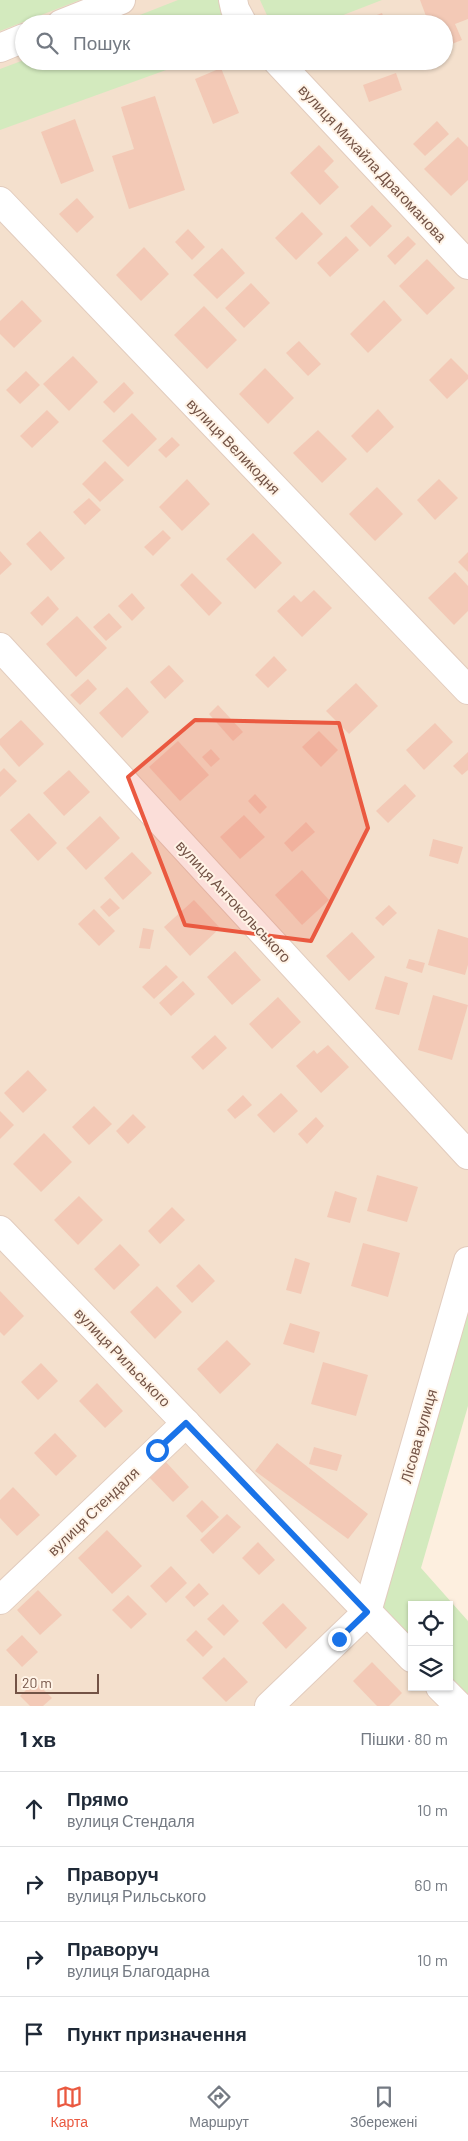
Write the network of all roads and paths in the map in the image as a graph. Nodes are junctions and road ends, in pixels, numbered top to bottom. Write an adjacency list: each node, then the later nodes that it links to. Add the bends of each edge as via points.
1 (121, 0): 3 (street)
2 (234, 0): 4 (street)
3 (84, 15)
4 (239, 15)
5 (15, 42): 6 (street)
6 (0, 48)
7 (285, 70): 9 (street, вулиця Михайла Драгоманова)
8 (0, 201): 11 (street, вулиця Великодня)
9 (468, 265)
10 (0, 647): 12 (street, вулиця Антокольського)
11 (468, 690)
12 (468, 1155)
13 (0, 1230): 15 (street, вулиця Рильського)
14 (468, 1261): 17 (street, Лісова вулиця)
15 (186, 1423): 16 (street, вулиця Стендаля); 17 (street, вулиця Рильського)
16 (0, 1600)
17 (367, 1612): 18 (street, вулиця Рильського); 20 (street)
18 (408, 1654)
19 (444, 1691): 21 (street)
20 (269, 1706)
21 (459, 1706)

